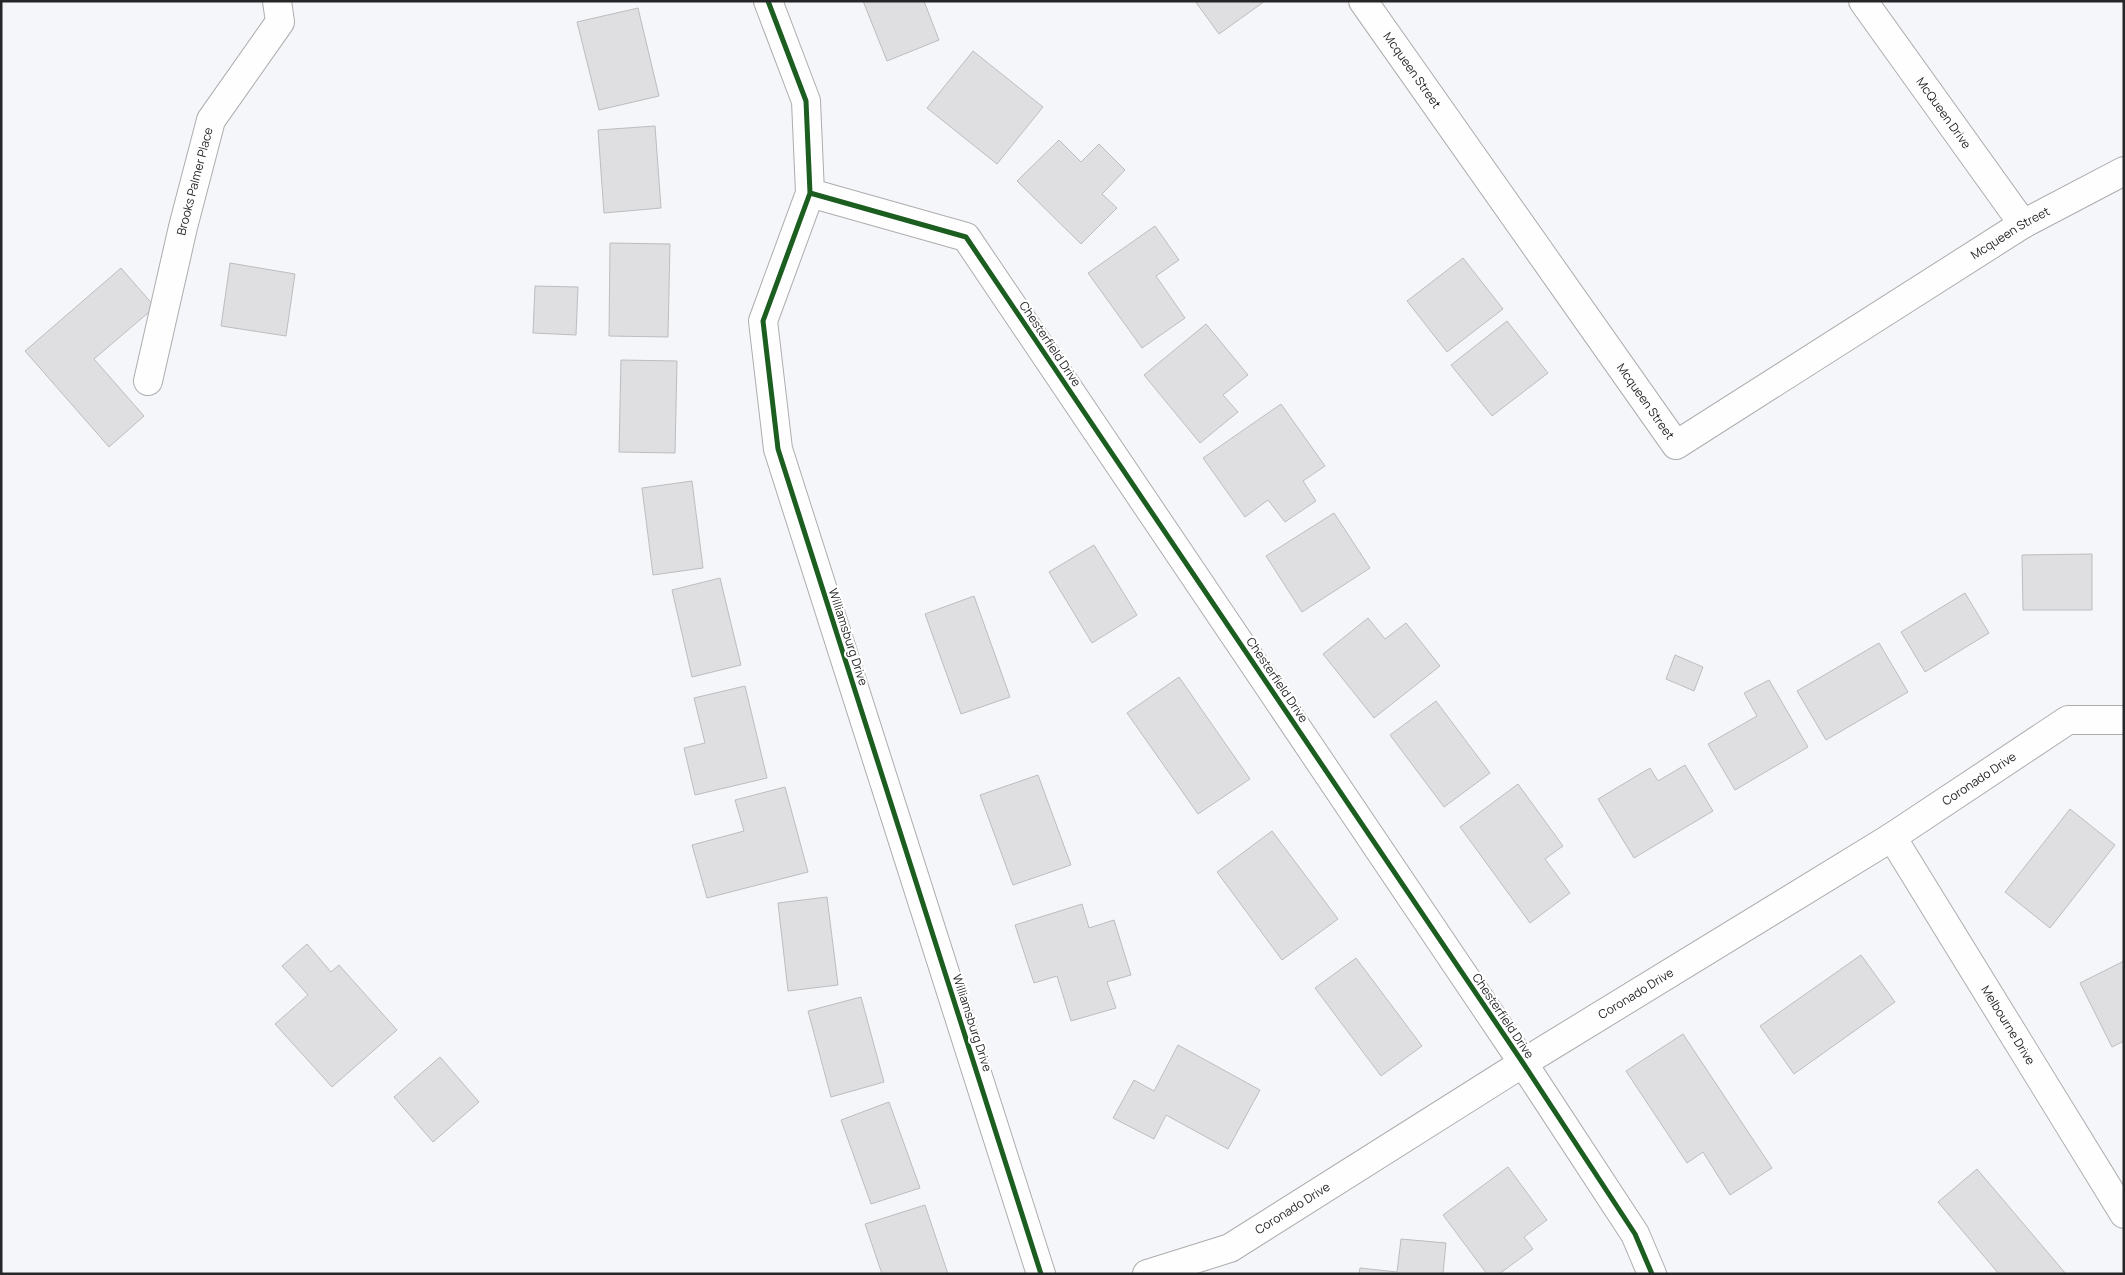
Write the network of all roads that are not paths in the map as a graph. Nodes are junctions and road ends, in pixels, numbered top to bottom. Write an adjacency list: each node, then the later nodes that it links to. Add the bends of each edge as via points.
1 (276, 1): 8 (street, Brooks Palmer Place, via 280,22 211,120)
2 (768, 1): 6 (street, Williamsburg Drive, via 806,101)
3 (1363, 1): 7 (street, Mcqueen Street, via 1676,445)
4 (1863, 1): 7 (street, McQueen Drive)
5 (2124, 171): 7 (street, Mcqueen Street)
6 (810, 193): 11 (street, Chesterfield Drive, via 966,237); 13 (street, Williamsburg Drive, via 763,322 778,449)
7 (2023, 224)
8 (148, 381)
9 (2124, 720): 10 (street, Coronado Drive, via 2068,720)
10 (1892, 837): 11 (street, Coronado Drive); 12 (street, Melbourne Drive)
11 (1523, 1063): 14 (street, Coronado Drive, via 1230,1248); 15 (street, Chesterfield Drive, via 1635,1234)
12 (2124, 1214)
13 (1041, 1274)
14 (1147, 1274)
15 (1652, 1274)

